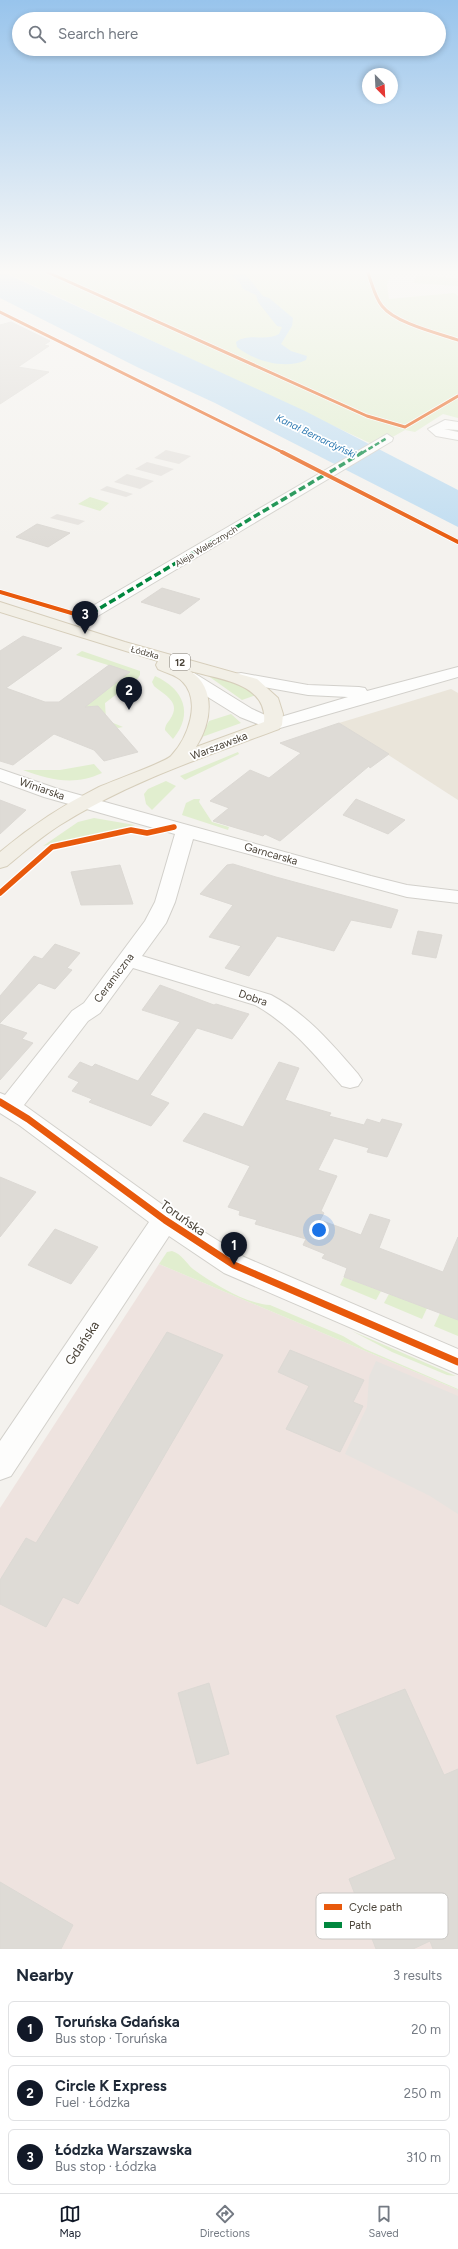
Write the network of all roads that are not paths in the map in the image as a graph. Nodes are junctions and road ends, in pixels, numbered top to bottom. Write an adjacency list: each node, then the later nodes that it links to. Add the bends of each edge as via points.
1 (458, 426): 2 (street, via 445,424 434,429)
2 (458, 436)
3 (387, 438): 5 (street, Aleja Walecznych)
4 (0, 607): 6 (main road, Łódzka / 12)
5 (85, 617)
6 (119, 645): 8 (main road, Łódzka / 12); 9 (main road, Łódzka / 12)
7 (458, 672): 10 (street, Warszawska)
8 (188, 677): 11 (street, via 246,713); 12 (main road, 12, via 199,700 201,716 193,739)
9 (241, 678): 10 (street, via 308,690); 11 (main road, 12, via 259,687 269,698 274,714)
10 (388, 691): 11 (street, Warszawska)
11 (273, 725): 12 (main road, Warszawska / 12)
12 (176, 762): 14 (main road, Warszawska / 12)
13 (0, 775): 14 (street, Winiarska)
14 (85, 803): 15 (street, Garncarska); 16 (main road, Warszawska / 12, via 51,822)
15 (186, 830): 17 (street, Garncarska, via 366,881 408,891); 18 (street, Ceramiczna, via 165,902 155,923)
16 (0, 862)
17 (458, 897)
18 (129, 959): 19 (street, Dobra, via 263,1000 281,1008 300,1023); 20 (street, Ceramiczna, via 92,1008 80,1016)
19 (350, 1080)
20 (4, 1104): 21 (street, Toruńska)
21 (165, 1220): 22 (street, Toruńska, via 241,1268); 23 (street, Gdańska)
22 (458, 1362)
23 (0, 1466)

